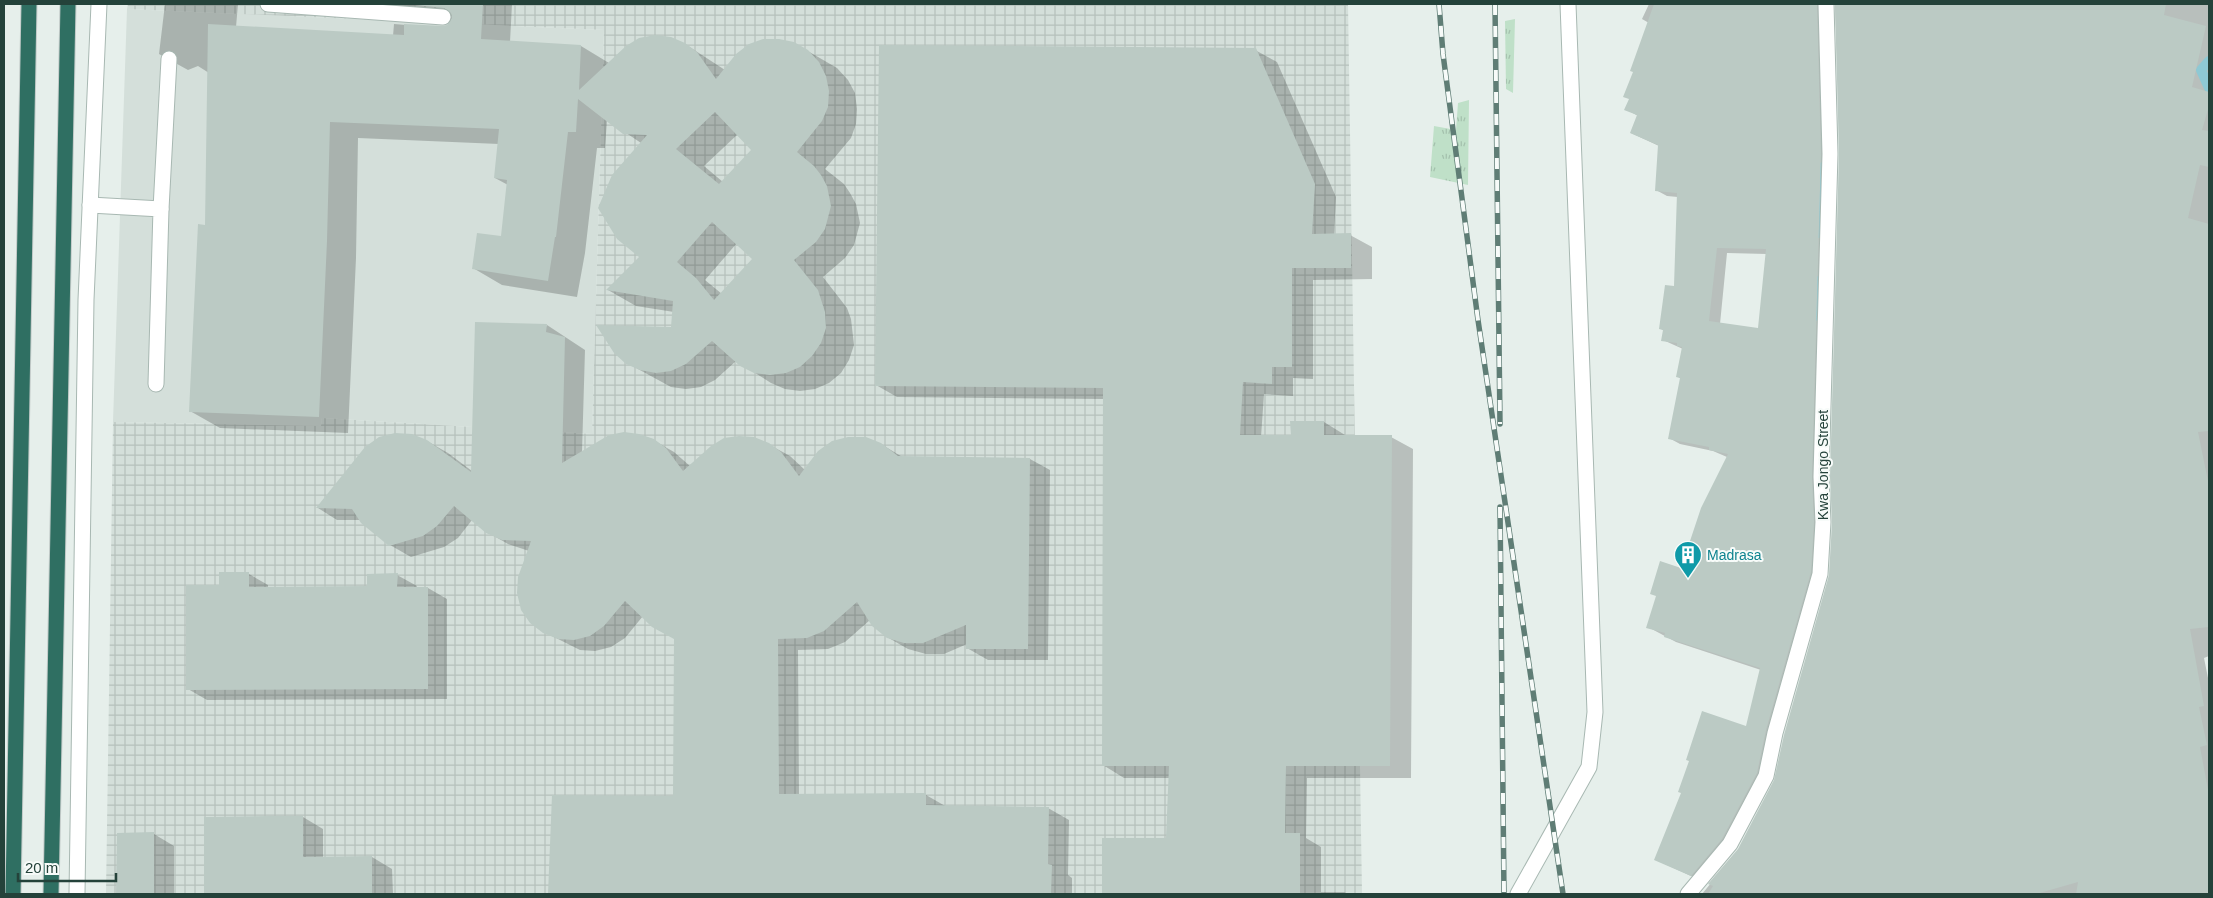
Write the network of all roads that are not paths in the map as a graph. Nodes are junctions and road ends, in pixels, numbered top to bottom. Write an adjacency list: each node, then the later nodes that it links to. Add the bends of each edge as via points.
1 (30, 4): 12 (highway)
2 (68, 4): 13 (highway)
3 (99, 4): 9 (street)
4 (268, 4): 7 (street)
5 (1568, 4): 15 (street, via 1595,712 1589,767)
6 (1826, 4): 16 (street, Kwa Jongo Street, via 1830,154 1820,574 1766,776 1730,844)
7 (443, 17)
8 (170, 59): 10 (street)
9 (90, 205): 10 (street); 14 (street)
10 (161, 209): 11 (street)
11 (156, 384)
12 (13, 894)
13 (51, 894)
14 (76, 894)
15 (1518, 894)
16 (1688, 894)

